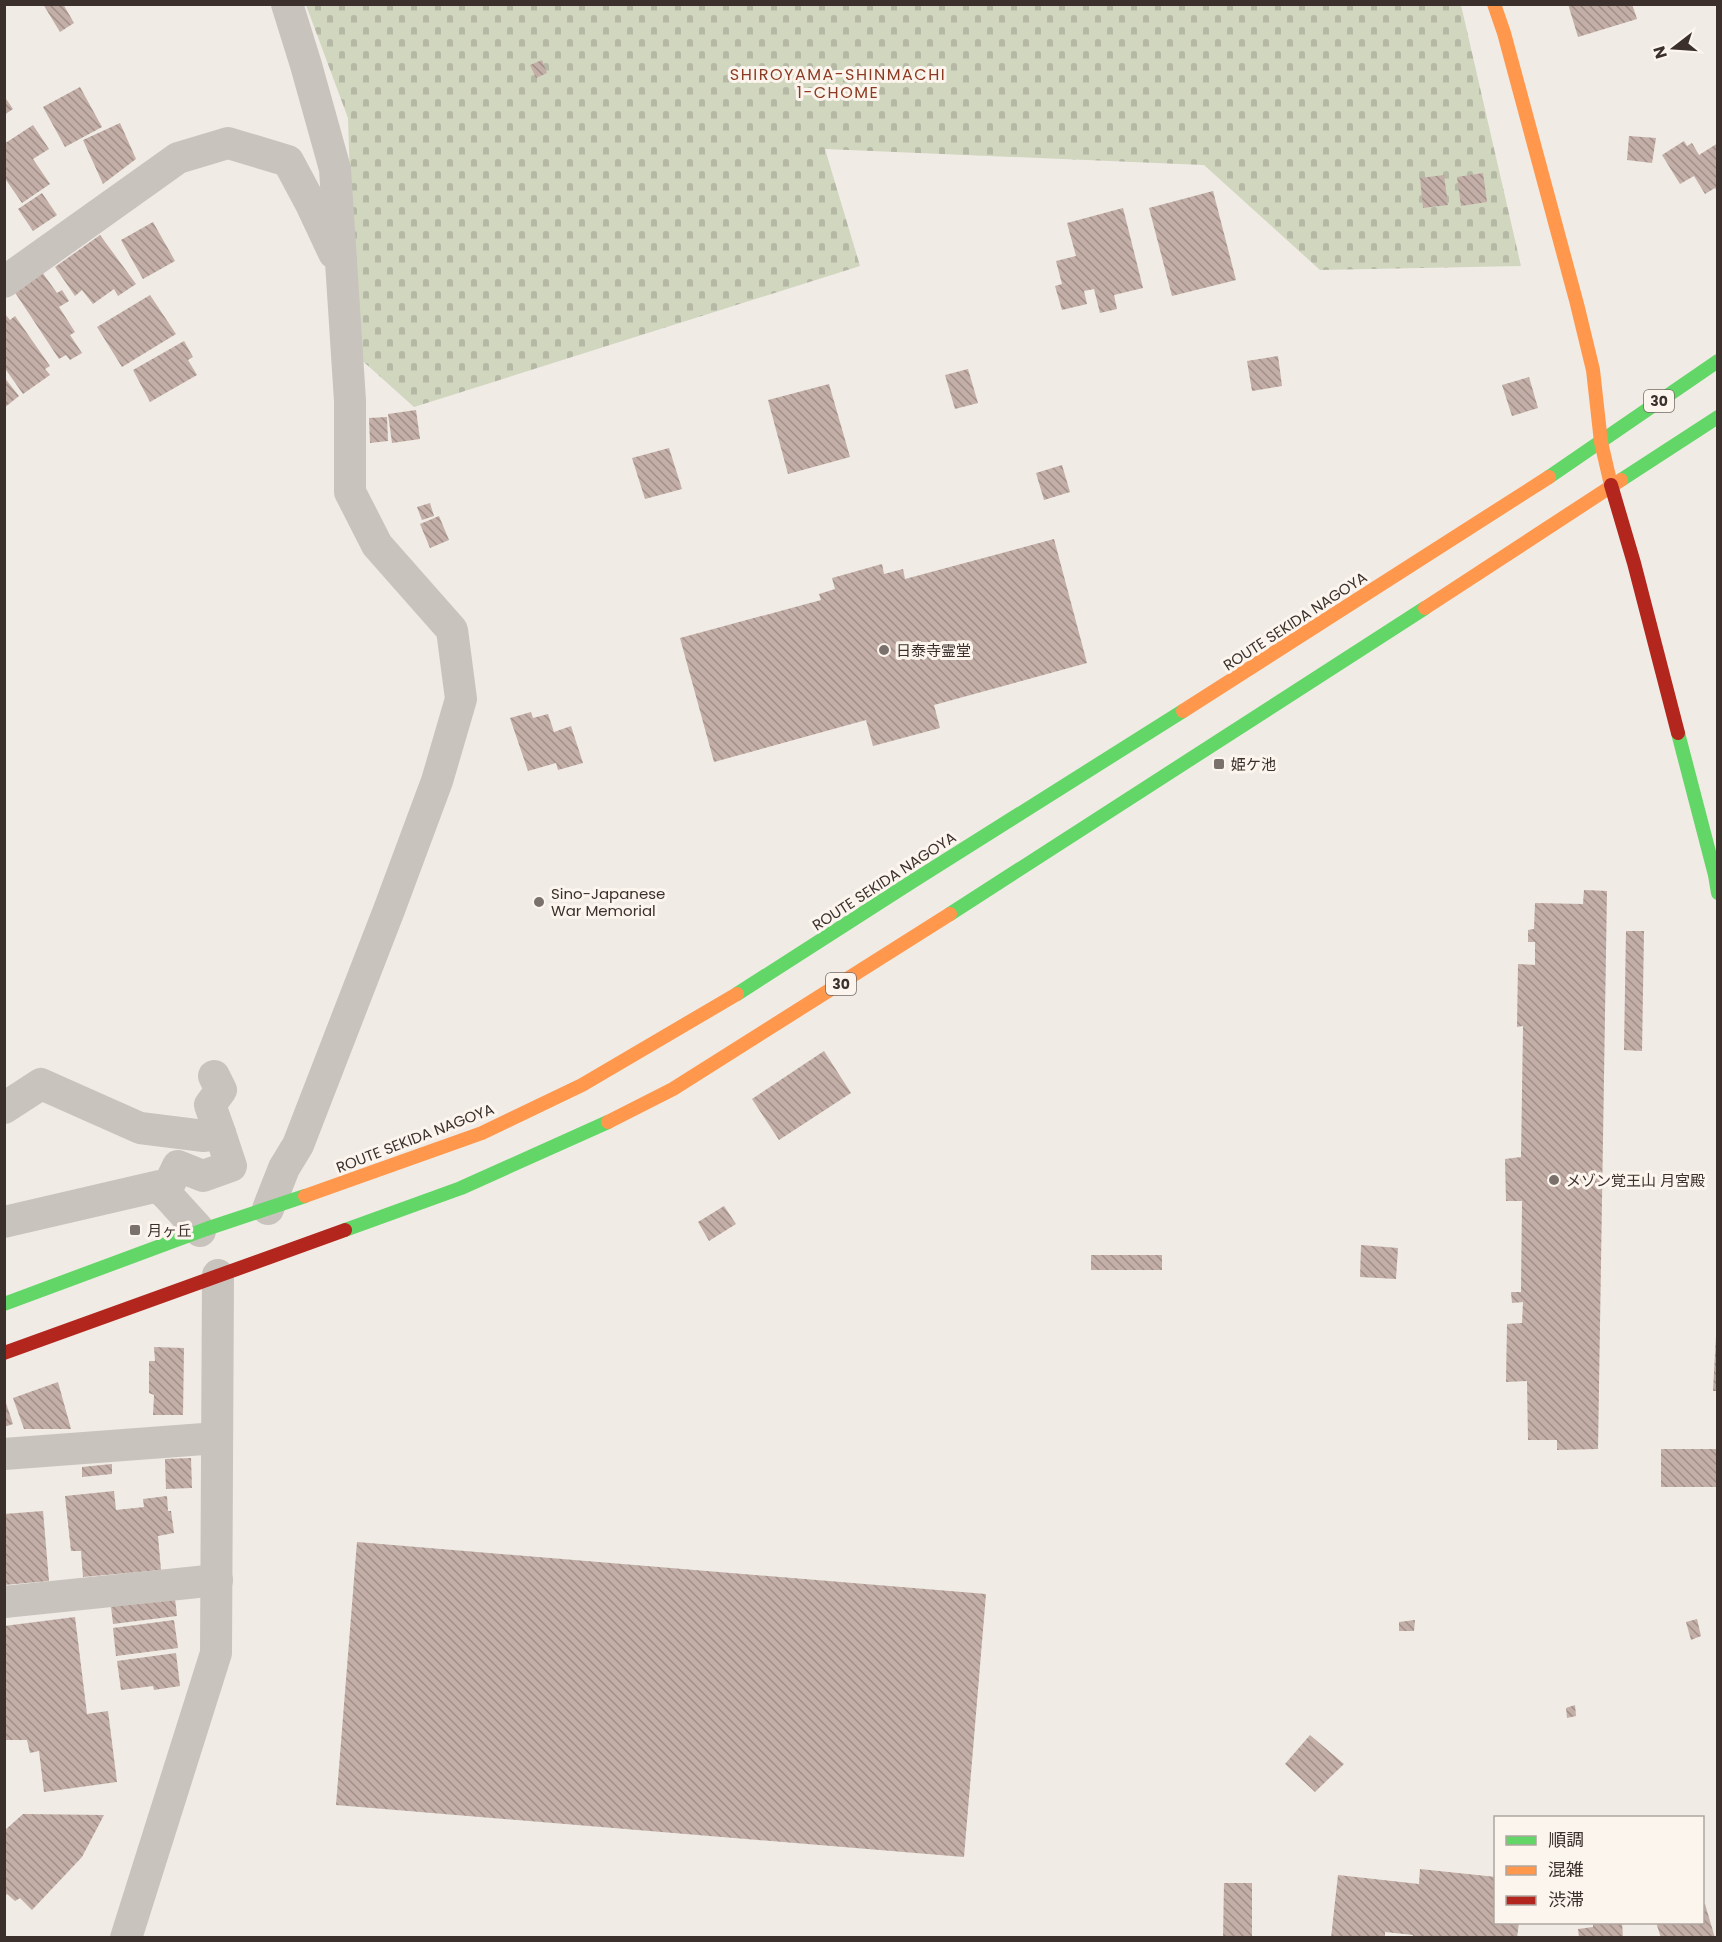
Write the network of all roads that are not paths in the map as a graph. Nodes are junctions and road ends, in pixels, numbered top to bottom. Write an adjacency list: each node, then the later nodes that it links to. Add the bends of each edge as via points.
1 (287, 4): 3 (street, via 335,169)
2 (1494, 4): 7 (main road, via 1577,304 1593,370)
3 (342, 272): 4 (street, via 288,161 228,143 178,158); 14 (street, via 350,401 350,492 377,545 452,630 461,699 437,781 385,921 298,1145)
4 (4, 282)
5 (1718, 361): 7 (main road, ROUTE SEKIDA NAGOYA / 30)
6 (1718, 417): 8 (main road, 30)
7 (1601, 442): 8 (main road); 14 (main road, ROUTE SEKIDA NAGOYA / 30, via 740,993 582,1084 482,1133)
8 (1611, 485): 9 (main road); 17 (main road, 30, via 1032,863 673,1089 461,1188)
9 (1716, 881)
10 (214, 1076): 12 (street, via 220,1090 210,1105)
11 (4, 1108): 12 (street, via 41,1084 140,1128 204,1136)
12 (220, 1133): 13 (street, via 231,1166 203,1176 178,1166)
13 (165, 1192): 15 (street, via 159,1186); 16 (street)
14 (268, 1209): 16 (main road, ROUTE SEKIDA NAGOYA / 30)
15 (4, 1222)
16 (200, 1231): 18 (main road, ROUTE SEKIDA NAGOYA / 30)
17 (218, 1275): 19 (main road, 30); 20 (street)
18 (4, 1304)
19 (4, 1353)
20 (217, 1438): 21 (street); 22 (street)
21 (4, 1454)
22 (217, 1580): 23 (street); 24 (street, via 216,1653)
23 (4, 1602)
24 (126, 1938)

